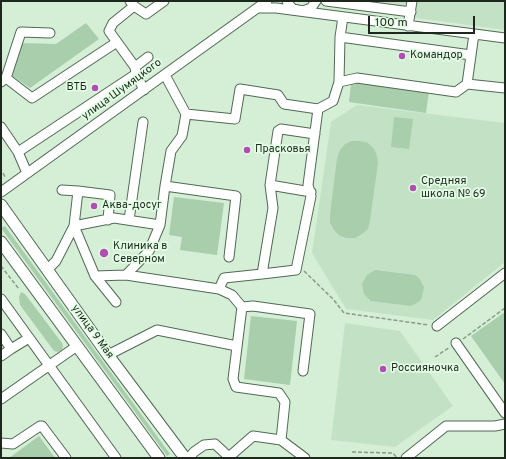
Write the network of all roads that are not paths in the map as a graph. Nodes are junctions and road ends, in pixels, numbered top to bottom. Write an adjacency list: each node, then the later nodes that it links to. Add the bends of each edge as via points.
1 (164, 1): 7 (street, via 146,14)
2 (267, 1): 8 (street, улица Шумяцкого)
3 (287, 1): 9 (street)
4 (317, 1): 9 (street, via 307,10); 11 (street)
5 (326, 1): 10 (street)
6 (412, 1): 10 (street)
7 (132, 4): 18 (street, via 113,22 109,31)
8 (258, 8): 9 (street); 22 (street, улица Шумяцкого)
9 (297, 11): 11 (street)
10 (411, 12): 13 (street)
11 (326, 15): 12 (street)
12 (343, 17): 13 (street); 16 (street)
13 (408, 26): 15 (street)
14 (50, 33): 23 (street, via 21,32)
15 (474, 34): 17 (street); 19 (street)
16 (340, 37): 19 (street); 24 (street)
17 (505, 38)
18 (117, 42): 21 (street); 23 (street, via 32,98)
19 (471, 55): 25 (street)
20 (148, 57): 21 (street)
21 (136, 70): 27 (street); 33 (street)
22 (165, 75): 27 (street, улица Шумяцкого); 29 (street)
23 (4, 80)
24 (339, 82): 25 (street, via 357,78 456,92); 28 (street, via 333,101)
25 (467, 84): 26 (street)
26 (505, 88)
27 (144, 90): 34 (street, улица Шумяцкого)
28 (318, 109): 29 (street, via 284,104 278,94 240,89 235,119); 32 (street)
29 (186, 114): 36 (street, via 182,136 171,151)
30 (143, 122): 43 (street)
31 (1, 127): 33 (street)
32 (315, 134): 35 (street, via 281,128 278,131); 40 (street, via 308,186)
33 (18, 152): 34 (street)
34 (27, 173): 39 (street, улица Шумяцкого)
35 (270, 185): 40 (street); 50 (street, via 273,208)
36 (165, 186): 44 (street); 47 (street, via 236,196)
37 (62, 190): 38 (street)
38 (78, 191): 42 (street, via 110,195); 45 (street)
39 (1, 192)
40 (311, 192): 50 (street, via 296,270)
41 (1, 205): 48 (main road, улица 9 Мая)
42 (108, 220): 43 (street); 45 (street)
43 (129, 220): 44 (street)
44 (160, 225): 51 (street, via 149,251)
45 (74, 226): 48 (street, via 56,261); 52 (street)
46 (1, 242): 61 (main road, улица 9 Мая)
47 (229, 257)
48 (48, 269): 64 (main road, улица 9 Мая)
49 (505, 273): 57 (street)
50 (262, 274): 53 (street, via 224,278)
51 (126, 275): 52 (street); 53 (street)
52 (95, 276): 55 (street)
53 (219, 289): 56 (street, via 232,295)
54 (1, 299): 59 (street)
55 (116, 302)
56 (242, 308): 62 (street); 67 (street, via 253,306 310,314)
57 (437, 326)
58 (1, 334): 63 (street)
59 (29, 338): 63 (street); 66 (street)
60 (456, 343): 69 (street)
61 (77, 346): 66 (street); 75 (main road, улица 9 Мая)
62 (237, 346): 64 (street, via 157,330); 71 (street, via 233,379 236,387 280,393 285,402)
63 (12, 349): 65 (street)
64 (108, 355): 76 (main road, улица 9 Мая)
65 (1, 356)
66 (50, 366): 68 (street); 74 (street)
67 (303, 371)
68 (1, 399)
69 (505, 413)
70 (505, 424): 80 (street, via 446,426)
71 (281, 440): 78 (street, via 253,436); 79 (street)
72 (1, 443): 73 (street, via 13,444 42,426)
73 (66, 458)
74 (116, 458)
75 (159, 458)
76 (185, 458)
77 (189, 458): 78 (street, via 204,445 215,444)
78 (229, 458)
79 (305, 458)
80 (406, 458)

